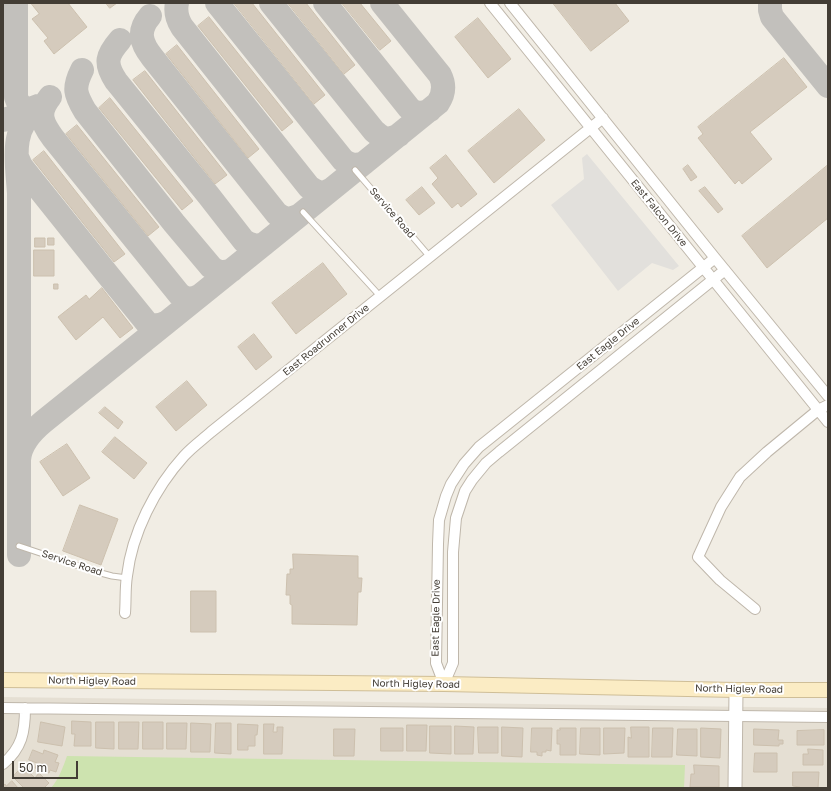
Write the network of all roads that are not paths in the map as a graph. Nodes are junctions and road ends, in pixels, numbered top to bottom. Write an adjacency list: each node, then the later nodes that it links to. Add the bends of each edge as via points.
1 (490, 3): 4 (street, East Falcon Drive)
2 (510, 3): 3 (street, East Falcon Drive)
3 (603, 118): 4 (street, East Roadrunner Drive); 8 (street, East Falcon Drive)
4 (590, 128): 7 (street, East Roadrunner Drive); 9 (street, East Falcon Drive)
5 (355, 170): 7 (lane, Service Road)
6 (303, 212): 12 (lane)
7 (430, 256): 12 (street, East Roadrunner Drive)
8 (715, 258): 9 (street, East Eagle Drive); 10 (street, East Falcon Drive)
9 (703, 268): 11 (street, East Falcon Drive); 13 (street, East Eagle Drive)
10 (725, 270): 11 (street, East Eagle Drive); 15 (street, East Falcon Drive)
11 (713, 280): 14 (street, East Eagle Drive); 17 (street, East Falcon Drive)
12 (380, 296): 20 (street, East Roadrunner Drive, via 211,432 185,456 150,504 132,550)
13 (586, 362): 14 (street); 24 (street, East Eagle Drive, via 479,447 451,484 438,532 436,663)
14 (596, 374): 24 (street, East Eagle Drive, via 486,463 465,491 456,518 453,552 452,663)
15 (828, 396)
16 (828, 405): 17 (street)
17 (818, 410): 18 (street, East Falcon Drive); 21 (street, via 766,452 740,477 721,507 698,557 720,580)
18 (828, 422)
19 (19, 546): 20 (lane, Service Road, via 97,572)
20 (126, 578): 22 (street, East Roadrunner Drive)
21 (755, 609)
22 (126, 613)
23 (3, 680): 24 (main road, North Higley Road)
24 (444, 684): 25 (main road, North Higley Road)
25 (736, 690): 26 (main road, North Higley Road); 29 (street)
26 (828, 690)
27 (3, 708): 28 (street)
28 (26, 708): 29 (street); 31 (street, via 22,739)
29 (735, 717): 30 (street); 32 (street)
30 (828, 717)
31 (3, 764)
32 (735, 788)

